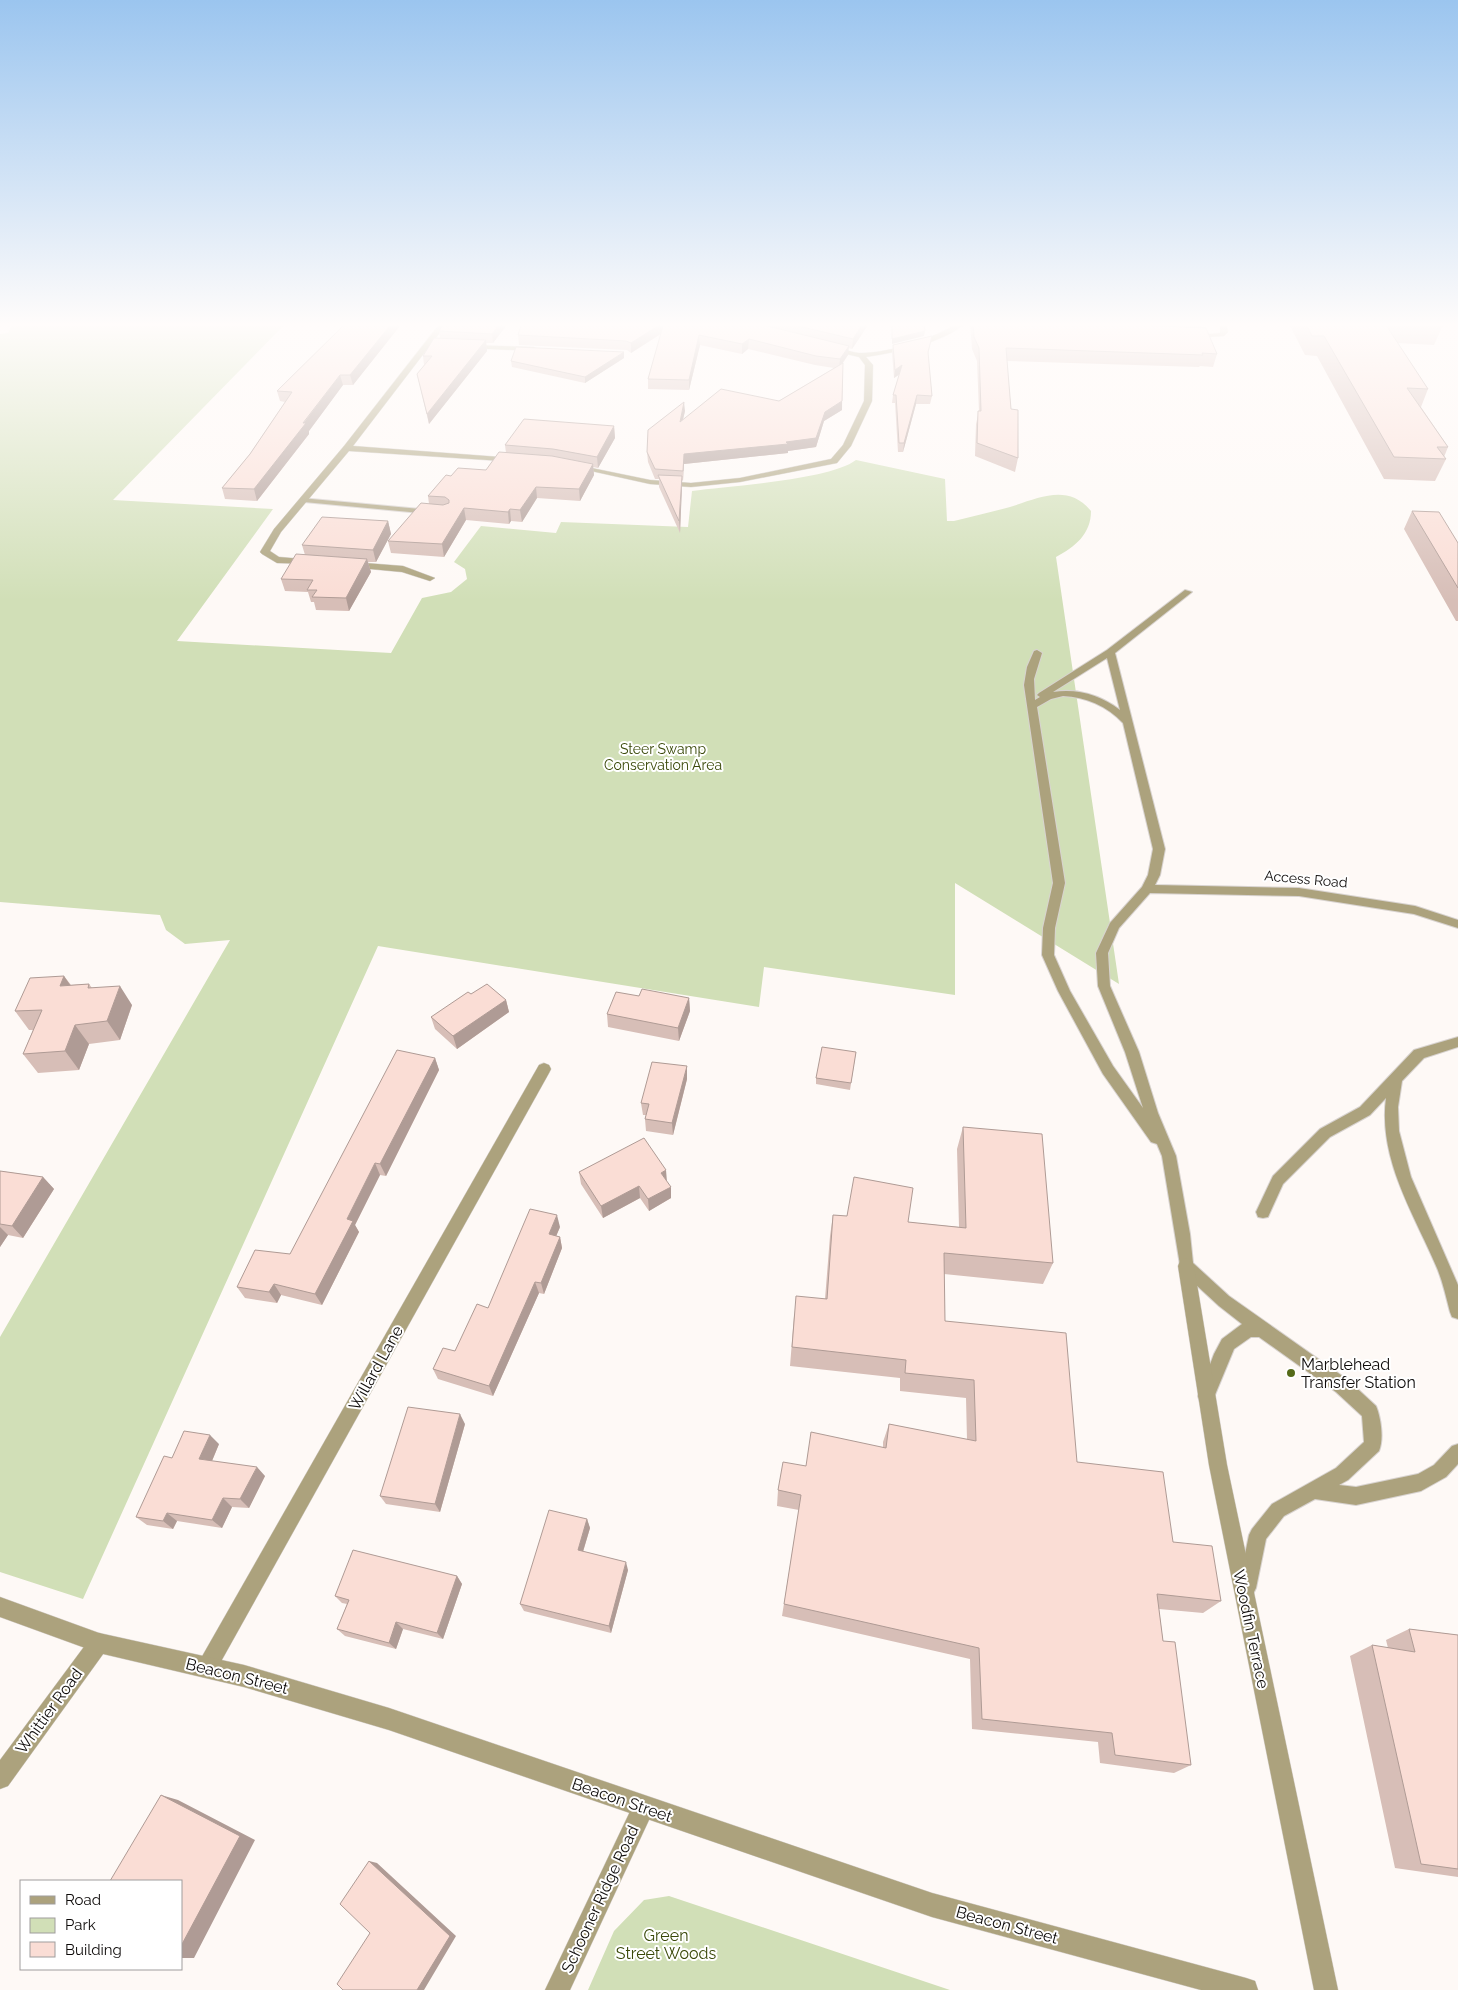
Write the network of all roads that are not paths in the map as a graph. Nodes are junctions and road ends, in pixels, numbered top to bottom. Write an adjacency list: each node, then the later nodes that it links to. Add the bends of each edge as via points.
1 (372, 415): 3 (street)
2 (862, 415): 5 (street, via 847,446 834,461 740,480 691,485 650,482)
3 (347, 448): 4 (street); 6 (street)
4 (526, 461)
5 (572, 466)
6 (304, 500): 7 (lane); 8 (street, via 277,531 265,552 278,560)
7 (437, 512)
8 (326, 563)
9 (345, 565): 10 (street, via 403,569)
10 (430, 578)
11 (1188, 592): 12 (lane)
12 (1110, 652): 14 (lane, via 1059,683); 15 (lane)
13 (1037, 653): 14 (lane, via 1027,684)
14 (1032, 706): 15 (lane, via 1056,694 1080,695 1113,708); 21 (lane, via 1059,883 1049,928 1048,955 1108,1070)
15 (1129, 724): 16 (lane, via 1159,849 1154,875)
16 (1147, 889): 17 (lane, Access Road, via 1299,892 1415,910); 21 (lane, via 1114,926 1102,953 1104,986 1132,1052 1151,1113)
17 (1458, 924)
18 (1458, 1042): 20 (lane, via 1419,1054)
19 (544, 1068): 32 (street, Willard Lane)
20 (1396, 1079): 22 (lane, via 1365,1111 1325,1133 1278,1180); 24 (lane, via 1392,1097 1393,1137 1404,1180 1444,1266)
21 (1169, 1156): 23 (lane)
22 (1263, 1212)
23 (1186, 1266): 25 (lane); 26 (street, Woodfin Terrace)
24 (1458, 1312)
25 (1262, 1330): 26 (lane, via 1249,1329 1228,1344); 28 (lane, via 1342,1386 1370,1412 1373,1445 1353,1466)
26 (1206, 1396): 29 (street, Woodfin Terrace)
27 (1458, 1452): 28 (lane, via 1440,1471 1421,1482 1356,1496)
28 (1314, 1490): 29 (lane, via 1278,1510 1258,1535)
29 (1246, 1601): 37 (street, Woodfin Terrace)
30 (0, 1607): 31 (street, Beacon Street)
31 (99, 1643): 32 (street, Beacon Street); 33 (street, Whittier Road)
32 (207, 1668): 34 (street, Beacon Street, via 389,1720)
33 (0, 1778)
34 (644, 1808): 35 (street, Schooner Ridge Road); 36 (street, Beacon Street, via 932,1905)
35 (557, 1990)
36 (1246, 1990)
37 (1326, 1990)

